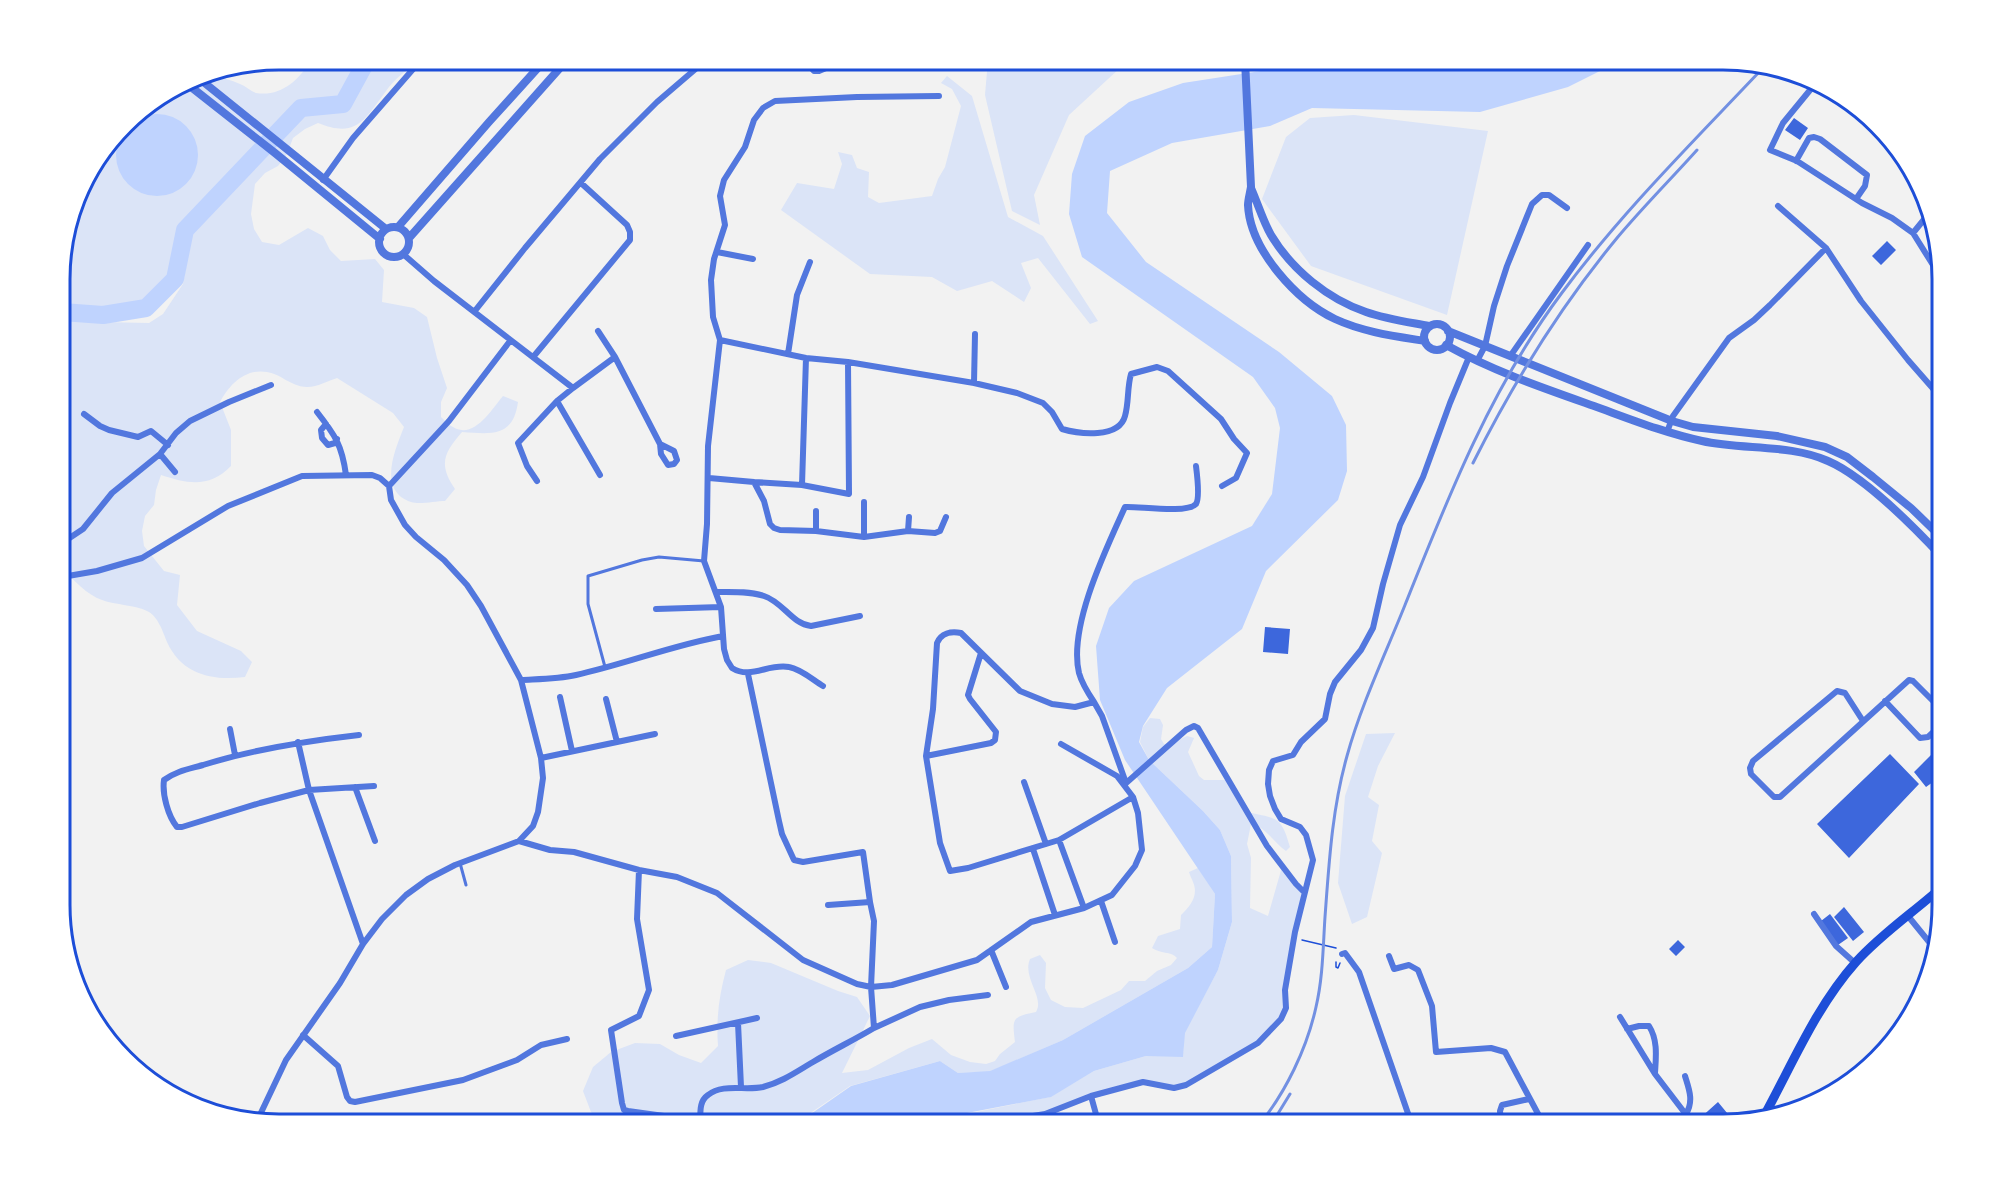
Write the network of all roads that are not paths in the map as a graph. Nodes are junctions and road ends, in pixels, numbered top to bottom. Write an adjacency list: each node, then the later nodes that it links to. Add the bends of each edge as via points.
1 (412, 70): 13 (street, via 353,138)
2 (536, 70): 7 (street)
3 (558, 70): 11 (street)
4 (694, 70): 14 (street, via 657,102)
5 (1244, 70): 15 (street)
6 (206, 84): 13 (street)
7 (522, 85): 11 (street); 20 (street)
8 (195, 89): 24 (street)
9 (1811, 89): 12 (street, via 1783,123 1770,150)
10 (939, 96): 27 (street, via 792,99 775,101 764,108 751,125 745,147 721,189 725,225)
11 (532, 97): 23 (street)
12 (1796, 160): 16 (street); 16 (street, via 1809,138 1820,139 1867,175)
13 (324, 180): 21 (street)
14 (581, 183): 32 (street); 43 (street, via 627,225 630,240)
15 (1251, 187): 33 (street, via 1272,236 1309,279 1365,312); 39 (street, via 1248,204 1259,243 1301,296 1319,310 1354,326)
16 (1856, 199): 22 (street)
17 (1778, 206): 26 (street)
18 (1567, 208): 41 (street, via 1549,195 1542,195 1532,204 1507,266)
19 (1923, 220): 22 (street)
20 (399, 227): 21 (street); 23 (street)
21 (386, 229): 24 (street)
22 (1913, 233): 31 (street)
23 (409, 237): 28 (street, via 409,247)
24 (380, 239): 28 (street, via 384,253 394,257)
25 (1588, 245): 44 (street)
26 (1826, 249): 53 (street, via 1861,301); 57 (street, via 1754,320 1729,338 1695,382)
27 (717, 252): 29 (street); 37 (street, via 711,288)
28 (403, 254): 32 (street)
29 (753, 259)
30 (810, 262): 42 (street, via 797,295)
31 (1932, 264)
32 (474, 312): 38 (street)
33 (1429, 326): 35 (street, via 1438,324); 39 (street, via 1424,333)
34 (598, 331): 45 (street)
35 (1448, 331): 40 (street); 41 (street)
36 (975, 334): 50 (street)
37 (720, 340): 42 (street); 68 (street, via 708,446)
38 (510, 341): 43 (street); 72 (street, via 449,421)
39 (1425, 341): 40 (street, via 1435,350)
40 (1446, 345): 46 (street)
41 (1485, 346): 44 (street); 48 (street)
42 (788, 354): 47 (street)
43 (534, 356): 52 (street)
44 (1511, 356): 57 (street)
45 (615, 357): 52 (street); 61 (street)
46 (1469, 357): 48 (street); 129 (street, via 1423,477 1400,525 1373,628 1357,657 1335,682 1325,719 1293,755 1273,761 1269,770 1275,809 1281,819 1300,827 1309,846 1313,860)
47 (806, 358): 49 (street); 71 (street)
48 (1477, 361): 59 (street)
49 (848, 362): 50 (street); 71 (street, via 849,494)
50 (974, 383): 73 (street, via 1038,400 1052,412 1060,428 1083,433 1115,429 1122,423 1133,372 1157,367 1168,370 1221,419 1247,453 1236,478)
51 (271, 385): 62 (street, via 190,421)
52 (573, 388): 54 (street)
53 (1932, 388)
54 (557, 401): 67 (street); 69 (street, via 519,443 526,466)
55 (317, 412): 58 (street)
56 (84, 414): 62 (street, via 109,430 138,436 154,432)
57 (1672, 421): 59 (street); 78 (street, via 1825,447 1847,457)
58 (326, 424): 60 (street); 60 (street, via 321,430 322,438 328,445)
59 (1667, 432): 84 (street, via 1828,461 1853,475)
60 (337, 439): 66 (street)
61 (660, 444)
62 (168, 445): 63 (street)
63 (160, 454): 65 (street); 82 (street, via 127,479 83,530)
64 (1196, 466): 102 (street, via 1196,503 1178,508 1125,507 1100,562 1083,612 1078,650 1080,676)
65 (175, 472)
66 (346, 475): 72 (street, via 372,475); 87 (street, via 311,475 280,484 228,506 142,558)
67 (600, 475)
68 (709, 478): 70 (street); 86 (street)
69 (537, 481)
70 (754, 482): 71 (street); 79 (street, via 774,528)
71 (802, 485)
72 (389, 486): 96 (street, via 391,500 405,525 467,585)
73 (1222, 486)
74 (864, 502): 81 (street)
75 (816, 511): 79 (street)
76 (909, 517): 80 (street)
77 (946, 517): 80 (street, via 937,533)
78 (1932, 528)
79 (816, 531): 81 (street)
80 (908, 531): 81 (street)
81 (864, 537)
82 (70, 538)
83 (1932, 540): 84 (street)
84 (1927, 543): 85 (street)
85 (1932, 548)
86 (704, 561): 88 (street); 94 (lane, via 659,557 588,576 588,604)
87 (70, 576)
88 (716, 592): 89 (street); 91 (street, via 764,596 781,605 799,623 811,626)
89 (721, 607): 90 (street); 92 (street)
90 (656, 609)
91 (860, 616)
92 (723, 636): 94 (street); 95 (street, via 732,668)
93 (981, 653): 102 (street, via 1020,692 1052,704 1075,707); 113 (street, via 968,695 996,732 995,740); 113 (street, via 961,633 939,637)
94 (605, 667): 96 (street, via 576,675)
95 (748, 674): 97 (street, via 789,667); 132 (street, via 789,851 794,860 803,862 864,853)
96 (521, 680): 114 (street)
97 (823, 686)
98 (560, 697): 111 (street)
99 (606, 699): 109 (street)
100 (1885, 701): 101 (street, via 1910,680); 103 (street); 105 (street, via 1920,738)
101 (1932, 701)
102 (1094, 702): 116 (street)
103 (1863, 722): 103 (street, via 1780,797 1773,796 1751,774 1753,761 1837,691 1845,693)
104 (230, 729): 112 (street)
105 (1932, 733)
106 (656, 734): 109 (street)
107 (359, 735): 108 (street)
108 (298, 742): 112 (street); 119 (street)
109 (617, 742): 111 (street)
110 (1062, 744): 116 (street)
111 (572, 751): 114 (street)
112 (235, 755): 119 (street, via 177,772 164,780 166,799 177,827)
113 (926, 756): 125 (street, via 948,869 953,871)
114 (540, 758): 123 (street, via 543,778 538,812 533,826)
115 (1024, 782): 124 (street)
116 (1125, 783): 120 (street); 129 (street, via 1186,730 1198,728 1267,846)
117 (374, 786): 118 (street)
118 (355, 788): 119 (street); 122 (street)
119 (309, 790): 140 (street)
120 (1133, 797): 121 (street); 131 (street, via 1143,842 1140,858 1112,895)
121 (1059, 840): 124 (street); 134 (street)
122 (375, 841)
123 (519, 841): 126 (street); 127 (street)
124 (1046, 844): 125 (street)
125 (1033, 849): 136 (street)
126 (460, 864): 128 (lane); 140 (street, via 406,895)
127 (639, 870): 145 (street, via 677,877 717,893 803,960); 163 (street, via 637,919 649,990 639,1016 611,1030 621,1103 624,1110)
128 (465, 885)
129 (1304, 892): 159 (street, via 1288,969 1286,1008 1267,1035 1186,1085 1174,1088 1143,1082)
130 (1932, 895): 137 (main road)
131 (1101, 901): 134 (street); 139 (street)
132 (870, 902): 133 (street); 145 (street, via 875,934)
133 (828, 905)
134 (1084, 908): 136 (street)
135 (1814, 914): 144 (street, via 1836,946)
136 (1055, 915): 141 (street, via 1031,922)
137 (1908, 916): 138 (street); 144 (main road)
138 (1929, 941)
139 (1115, 942)
140 (363, 944): 153 (street)
141 (991, 950): 145 (street, via 977,960 952,968); 146 (street)
142 (1342, 954): 167 (street, via 1359,972)
143 (1389, 956): 160 (street, via 1394,969 1409,965 1418,970 1432,1006 1436,1052 1491,1048 1505,1052)
144 (1855, 963): 161 (main road, via 1826,1000)
145 (871, 987): 151 (street)
146 (1006, 987)
147 (988, 995): 151 (street, via 920,1007)
148 (1620, 1017): 152 (street)
149 (758, 1018): 150 (street)
150 (738, 1023): 154 (street); 158 (street)
151 (874, 1028): 158 (street, via 790,1077 752,1089)
152 (1628, 1029): 156 (street); 156 (street, via 1649,1026 1654,1034)
153 (303, 1035): 155 (street, via 338,1066 347,1097 356,1102 462,1080 517,1060 541,1045); 162 (street, via 286,1060)
154 (676, 1036)
155 (567, 1039)
156 (1655, 1074): 170 (street)
157 (1685, 1076): 170 (street, via 1690,1096)
158 (741, 1087): 164 (street, via 709,1094 702,1101)
159 (1091, 1096): 165 (street); 166 (street)
160 (1529, 1099): 168 (street, via 1502,1105); 169 (street)
161 (1768, 1109)
162 (261, 1113)
163 (641, 1114)
164 (701, 1114)
165 (1045, 1114)
166 (1096, 1114)
167 (1408, 1114)
168 (1500, 1114)
169 (1538, 1114)
170 (1686, 1114)

